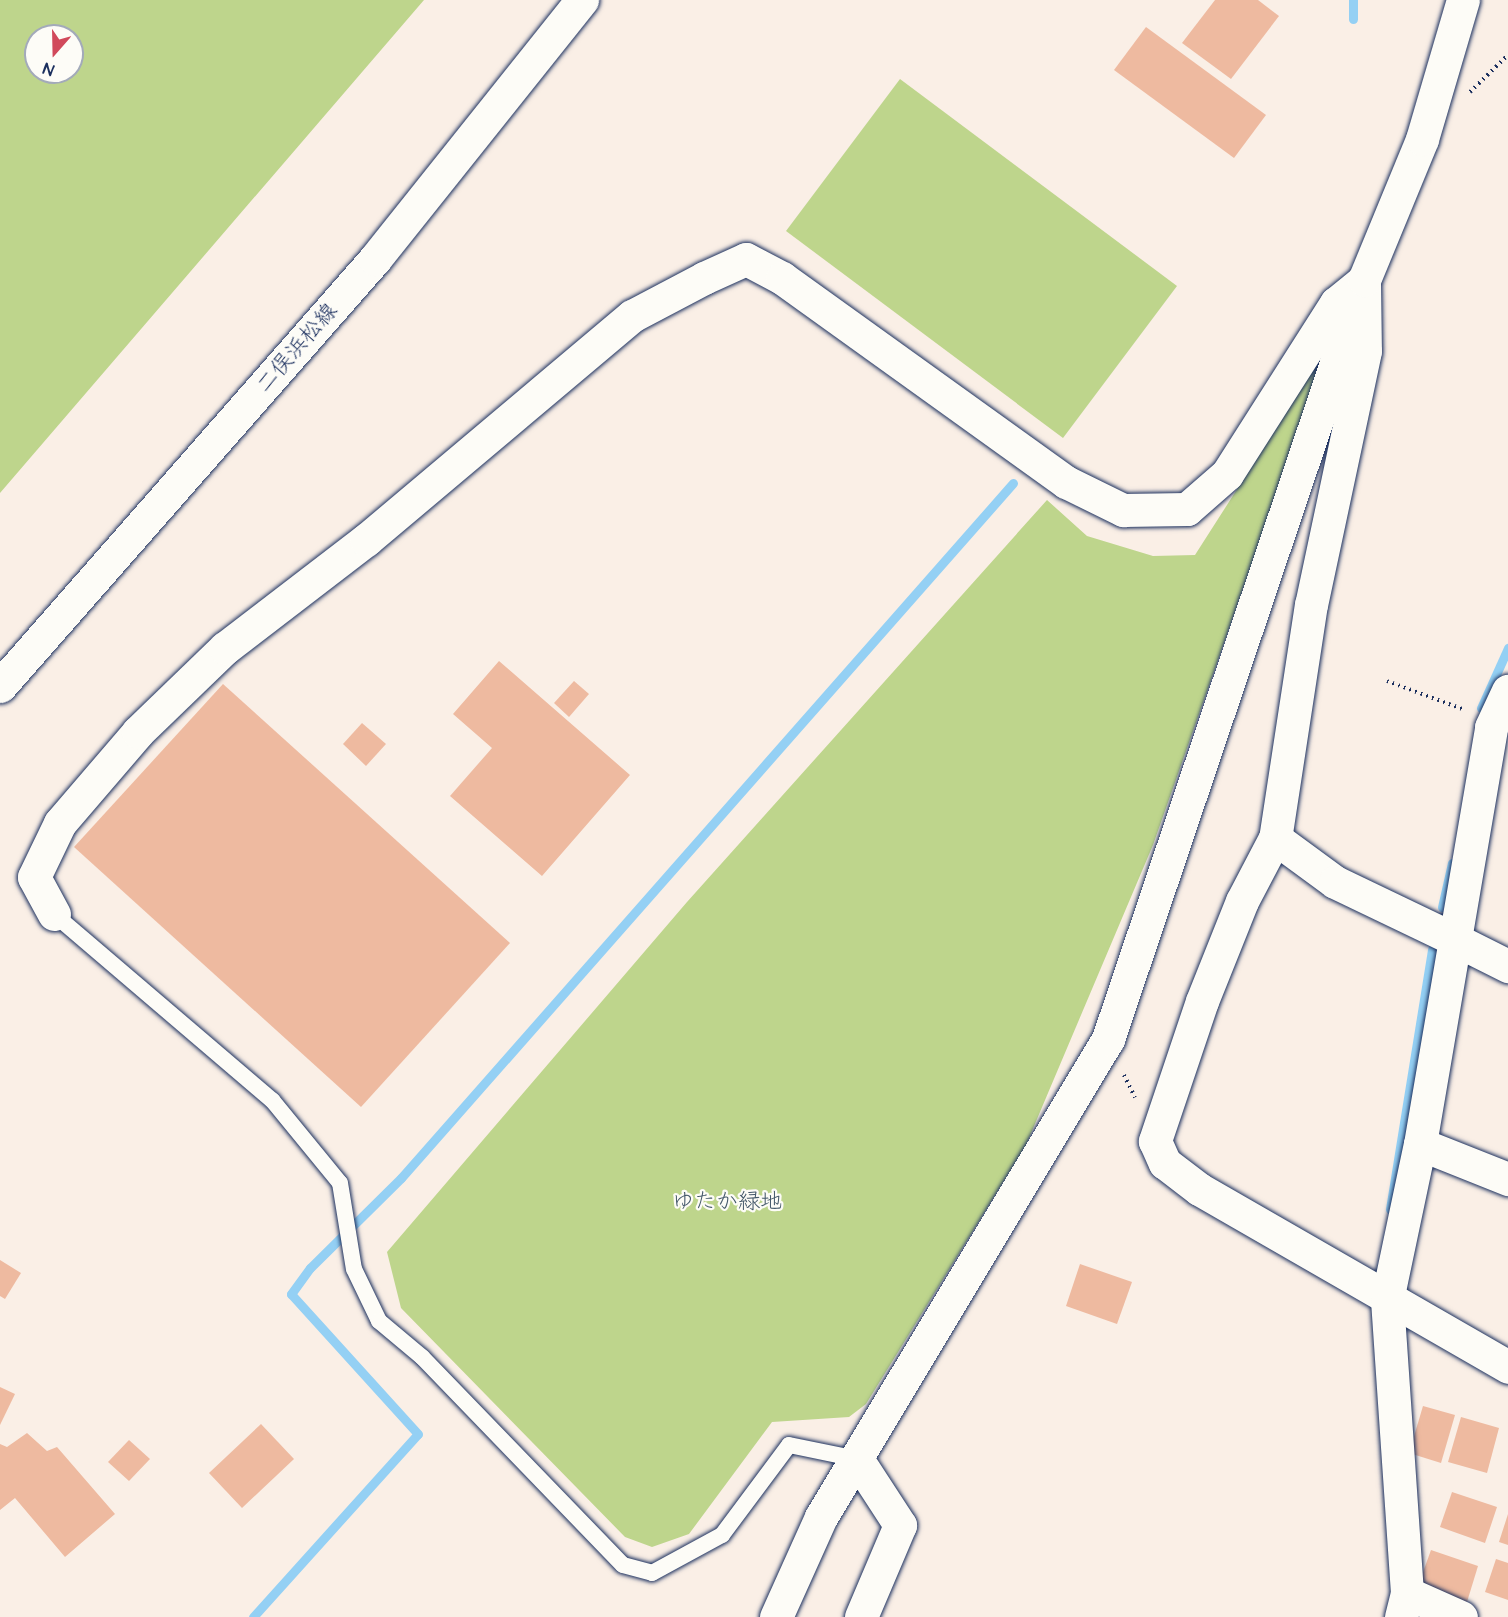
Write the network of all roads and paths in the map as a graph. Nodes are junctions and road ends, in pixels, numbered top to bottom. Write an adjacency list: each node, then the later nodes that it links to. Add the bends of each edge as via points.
1 (582, 0): 5 (street, 二俣浜松線, via 375,259)
2 (1463, 0): 3 (street, via 1422,139)
3 (1364, 280): 8 (street, via 1365,351 1311,604); 9 (street, via 1336,303 1227,474 1187,509 1123,510 1066,482 782,278 746,259 704,279 632,316 366,540 225,648 138,732 60,823 34,877); 12 (street)
4 (1387, 681): 7 (path, via 1465,710)
5 (0, 686)
6 (1508, 691): 7 (street)
7 (1491, 727): 10 (street)
8 (1275, 838): 10 (street, via 1335,882); 13 (street, via 1242,901 1202,1001)
9 (54, 914): 18 (lane, via 272,1100 340,1183 352,1253 379,1321 422,1357 623,1565 652,1573 722,1535 789,1445)
10 (1452, 938): 11 (street); 14 (street)
11 (1508, 966)
12 (1108, 1039): 13 (path); 18 (street)
13 (1155, 1141): 16 (street, via 1165,1162 1200,1189)
14 (1420, 1144): 15 (street); 16 (street)
15 (1508, 1179)
16 (1379, 1294): 17 (street); 19 (street)
17 (1508, 1367)
18 (857, 1459): 20 (street, via 821,1517); 21 (street, via 900,1525)
19 (1404, 1605): 22 (street)
20 (776, 1617)
21 (861, 1617)
22 (1461, 1617)

